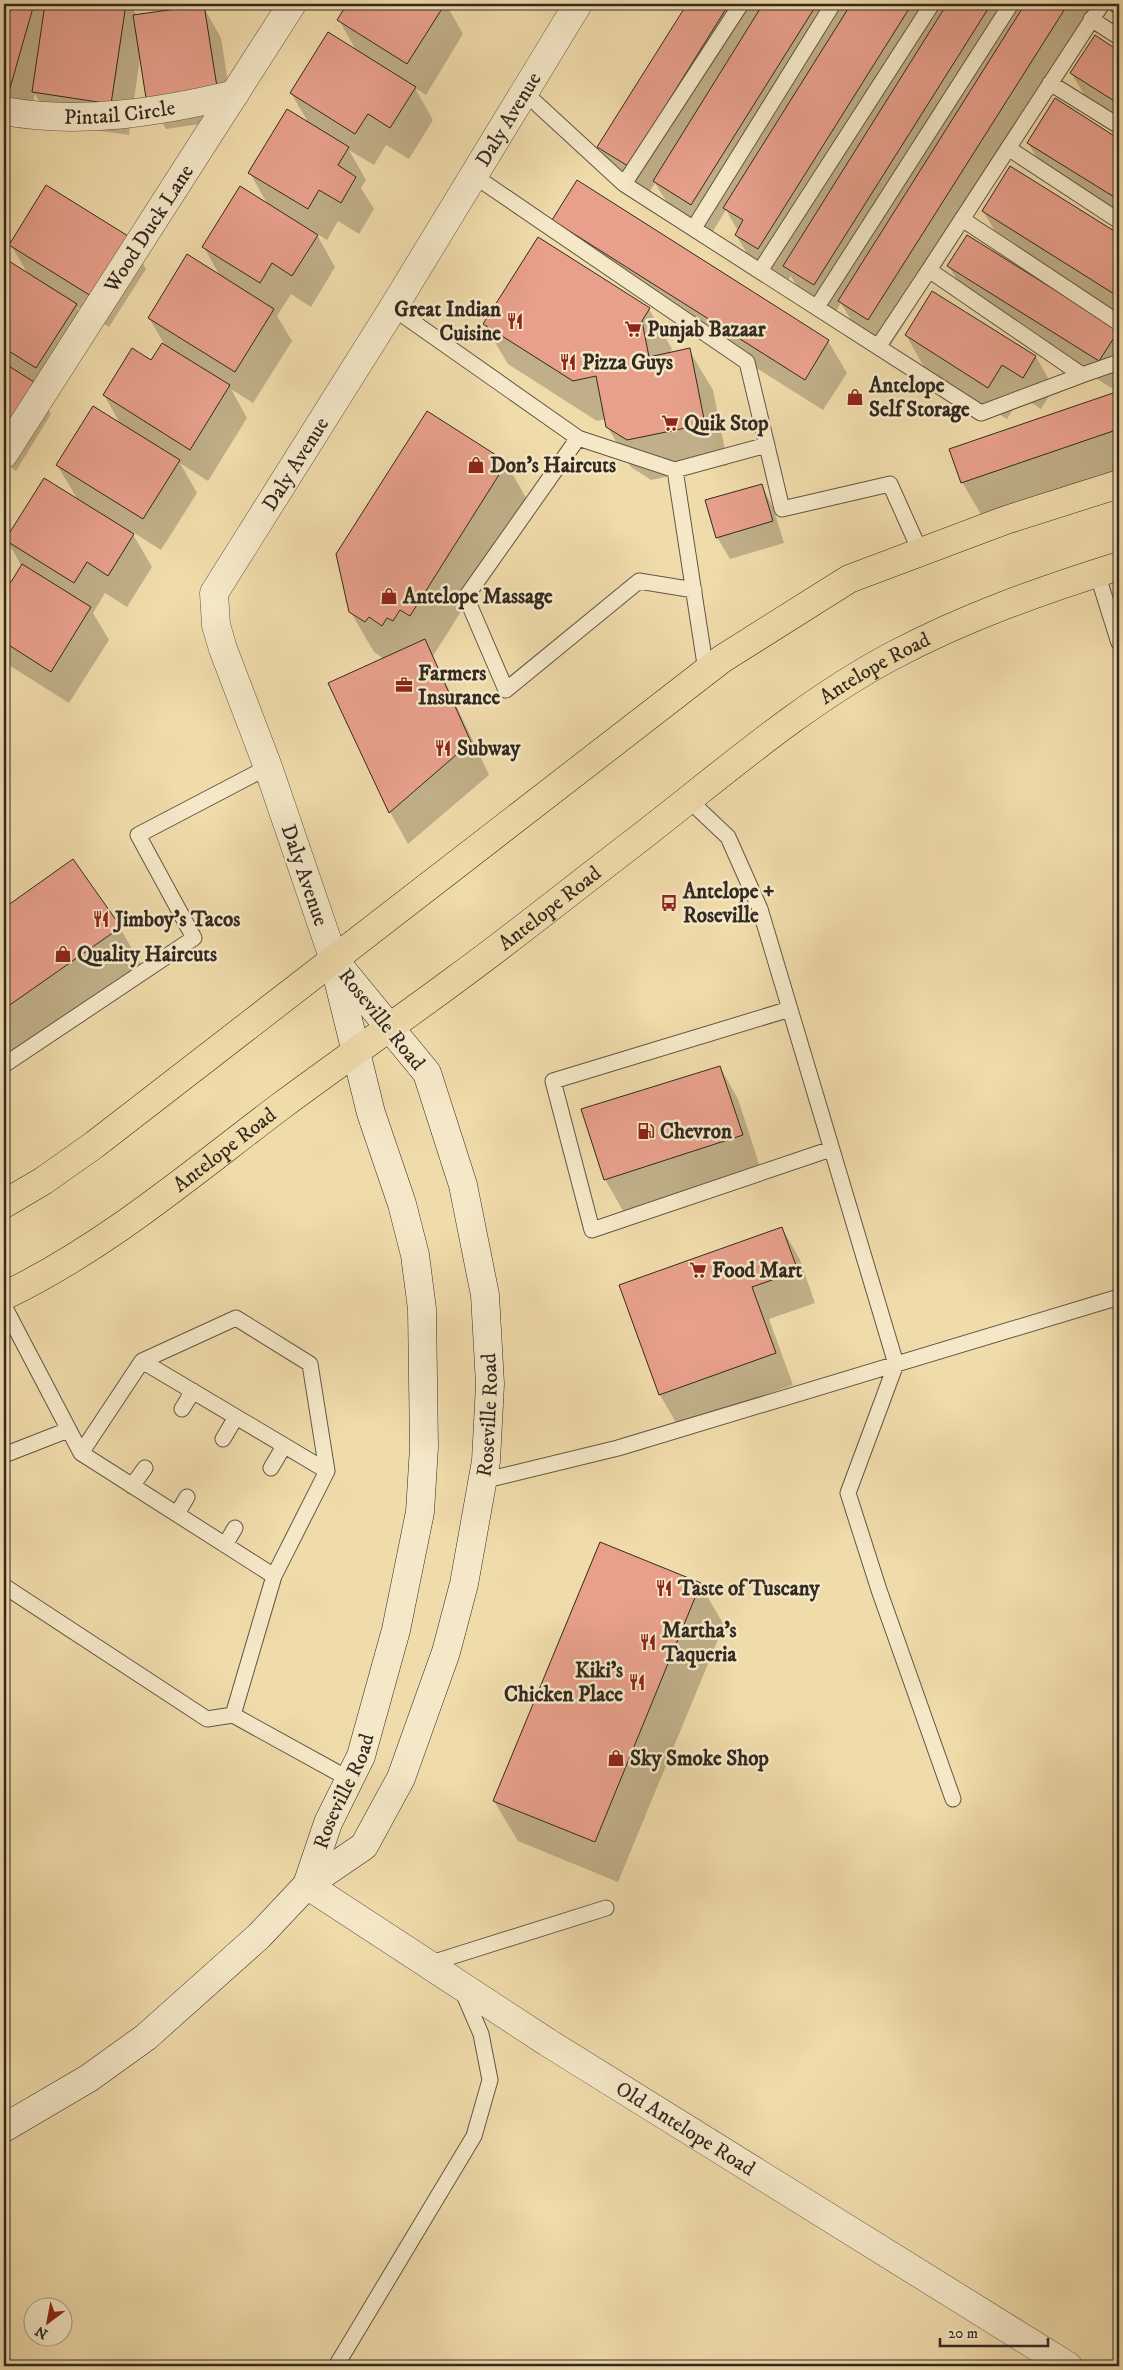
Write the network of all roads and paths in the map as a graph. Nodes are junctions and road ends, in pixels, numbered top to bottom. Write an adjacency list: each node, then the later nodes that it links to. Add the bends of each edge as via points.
1 (292, 4): 12 (street, Wood Duck Lane)
2 (578, 4): 11 (street, Daly Avenue)
3 (741, 4): 17 (lane)
4 (834, 4): 20 (lane)
5 (932, 4): 22 (lane)
6 (1011, 4): 23 (lane)
7 (1102, 4): 8 (lane)
8 (1092, 19): 9 (lane); 10 (lane)
9 (1119, 37)
10 (1050, 83): 14 (lane); 15 (lane)
11 (524, 92): 16 (street, Daly Avenue); 17 (lane)
12 (235, 94): 13 (street, Pintail Circle, via 132,114 68,117); 31 (street, Wood Duck Lane)
13 (4, 111)
14 (1119, 126)
15 (1008, 148): 18 (lane); 19 (lane)
16 (473, 175): 24 (street, Daly Avenue); 30 (lane, via 747,362)
17 (624, 184): 20 (lane)
18 (962, 219): 21 (lane); 25 (lane)
19 (1119, 221)
20 (694, 228): 22 (lane)
21 (929, 270): 26 (lane); 28 (lane)
22 (760, 271): 23 (lane)
23 (817, 307): 26 (lane)
24 (393, 308): 29 (lane); 39 (street, Daly Avenue, via 214,594 216,625 223,649)
25 (1119, 323)
26 (878, 347): 28 (lane, via 981,413)
27 (1119, 362): 28 (lane)
28 (1082, 375)
29 (578, 438): 32 (lane); 36 (lane, via 466,597 506,690 639,581)
30 (767, 445): 32 (lane); 34 (lane, via 782,509 890,484)
31 (4, 454)
32 (675, 470): 36 (lane)
33 (1119, 484): 34 (main road)
34 (920, 551): 38 (main road, via 849,579)
35 (1108, 569): 37 (lane); 40 (main road, Antelope Road, via 1031,594 893,655 836,690)
36 (694, 590): 38 (lane)
37 (1119, 643)
38 (706, 671): 41 (main road)
39 (268, 768): 41 (street, Daly Avenue); 45 (lane, via 138,835 194,938)
40 (689, 800): 42 (lane, via 728,837 760,909); 43 (main road, Antelope Road)
41 (334, 960): 43 (street, Roseville Road); 44 (street, Roseville Road); 47 (main road, via 94,1145)
42 (790, 1008): 46 (lane); 46 (lane, via 553,1081 592,1230)
43 (389, 1028): 44 (main road, Antelope Road); 64 (street, Roseville Road, via 427,1074 460,1175 470,1219 485,1295 490,1384)
44 (356, 1052): 48 (main road, Antelope Road, via 88,1250); 73 (street, Roseville Road, via 371,1113 402,1204 415,1255 422,1309 424,1447 420,1512 410,1568 361,1756)
45 (4, 1065)
46 (831, 1149): 52 (lane)
47 (4, 1204)
48 (4, 1296)
49 (1119, 1297): 52 (lane)
50 (4, 1306): 56 (lane)
51 (142, 1361): 53 (lane); 59 (lane); 63 (lane, via 236,1318 310,1364)
52 (896, 1364): 64 (lane, via 618,1448); 74 (lane, via 848,1493)
53 (193, 1391): 54 (lane); 55 (lane)
54 (182, 1409)
55 (236, 1418): 57 (lane); 58 (lane)
56 (68, 1430): 59 (lane); 60 (lane)
57 (223, 1439)
58 (284, 1446): 62 (lane); 63 (lane)
59 (81, 1453): 65 (lane)
60 (4, 1455)
61 (144, 1468): 65 (lane)
62 (271, 1468)
63 (327, 1471): 70 (lane)
64 (482, 1481): 75 (street, Roseville Road, via 464,1584 446,1652 401,1778 364,1846)
65 (132, 1486): 67 (lane)
66 (187, 1497): 67 (lane)
67 (177, 1514): 69 (lane)
68 (235, 1528): 69 (lane)
69 (225, 1545): 70 (lane)
70 (274, 1576): 72 (lane)
71 (4, 1586): 72 (lane, via 207,1719)
72 (233, 1715): 73 (lane)
73 (350, 1779): 75 (street, Roseville Road, via 328,1822)
74 (953, 1799)
75 (307, 1885): 77 (street, Old Antelope Road); 79 (street, Roseville Road, via 260,1936 146,2037 89,2078)
76 (606, 1908): 77 (lane)
77 (428, 1964): 78 (street, Old Antelope Road)
78 (460, 1986): 80 (lane, via 481,2034 490,2080 474,2136); 81 (street, Old Antelope Road)
79 (4, 2128)
80 (336, 2366)
81 (1068, 2366)

